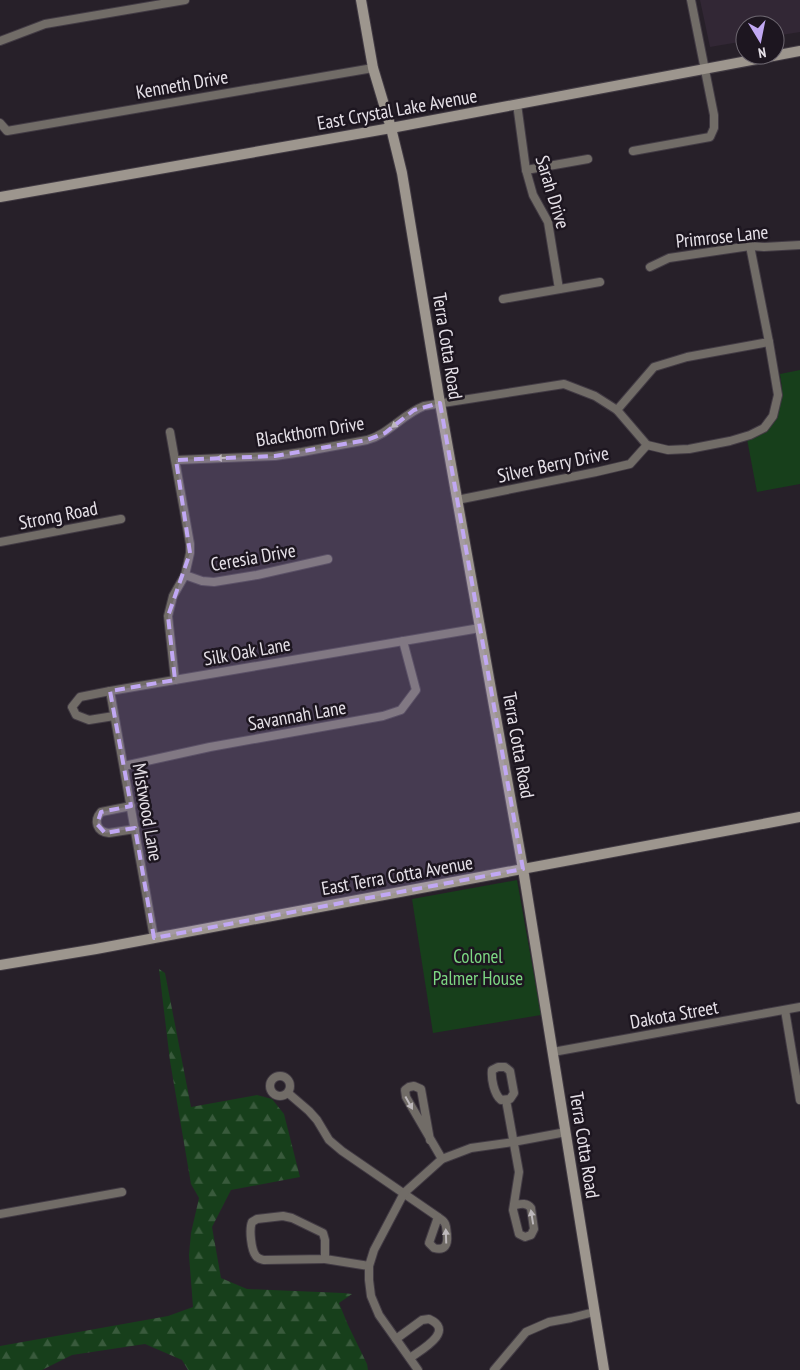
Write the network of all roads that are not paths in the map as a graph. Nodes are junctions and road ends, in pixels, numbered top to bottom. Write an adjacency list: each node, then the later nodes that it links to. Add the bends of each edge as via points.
1 (185, 0): 4 (street, via 45,24)
2 (361, 0): 6 (street, Terra Cotta Road)
3 (691, 0): 7 (street)
4 (0, 41)
5 (800, 51): 7 (street, East Crystal Lake Avenue)
6 (373, 68): 9 (street, Kenneth Drive, via 7,131); 10 (street, Terra Cotta Road)
7 (704, 69): 8 (street, East Crystal Lake Avenue); 11 (street, via 714,115 710,136)
8 (517, 104): 10 (street, East Crystal Lake Avenue); 13 (street, Sarah Drive)
9 (0, 123)
10 (391, 128): 14 (street, East Crystal Lake Avenue); 22 (street, Terra Cotta Road, via 402,172)
11 (633, 151)
12 (588, 160): 13 (street)
13 (526, 170): 19 (street, Sarah Drive, via 533,194 548,222)
14 (0, 197)
15 (800, 245): 16 (street, Primrose Lane)
16 (750, 246): 17 (street, Primrose Lane, via 669,258); 21 (street)
17 (650, 267)
18 (600, 282): 19 (street)
19 (559, 289): 20 (street)
20 (503, 299)
21 (769, 342): 23 (street, via 688,357 654,367); 25 (street, via 778,395 773,416 764,428 730,441 689,449 668,450)
22 (440, 404): 23 (street, Blackthorn Drive, via 564,384 595,396); 26 (street, Blackthorn Drive, one-way to 26, via 414,410 384,433 367,440 275,456); 27 (street, Terra Cotta Road)
23 (617, 410): 25 (street, Blackthorn Drive)
24 (170, 432): 26 (street)
25 (647, 445): 27 (street, Silver Berry Drive, via 630,464)
26 (176, 460): 31 (street, via 190,537)
27 (457, 500): 32 (street, Terra Cotta Road)
28 (122, 519): 29 (street, Strong Road)
29 (0, 542)
30 (328, 559): 31 (street, Ceresia Drive, via 214,582)
31 (184, 575): 34 (street, via 173,596 168,616)
32 (480, 628): 33 (street, Silk Oak Lane); 41 (street, Terra Cotta Road)
33 (403, 641): 34 (street, Silk Oak Lane); 37 (street, Savannah Lane, via 416,690 401,710)
34 (175, 680): 35 (street, Silk Oak Lane)
35 (110, 691): 36 (street, Mistwood Lane); 36 (street, Silk Oak Lane, via 80,697 72,707 76,715 89,720)
36 (114, 716): 37 (street, Mistwood Lane)
37 (124, 766): 38 (street, Mistwood Lane)
38 (131, 806): 40 (street, Mistwood Lane); 40 (street, via 101,812 97,824 105,833)
39 (800, 818): 41 (street, East Terra Cotta Avenue)
40 (135, 829): 42 (street, Mistwood Lane)
41 (523, 869): 42 (street, East Terra Cotta Avenue); 46 (street, Terra Cotta Road)
42 (154, 938): 43 (street, East Terra Cotta Avenue)
43 (0, 965)
44 (800, 1007): 45 (street, Dakota Street)
45 (785, 1010): 46 (street, Dakota Street); 49 (street)
46 (553, 1052): 50 (street, Terra Cotta Road)
47 (288, 1093): 55 (street, via 317,1120 329,1140)
48 (506, 1100): 52 (street)
49 (800, 1100)
50 (566, 1132): 52 (street); 61 (street, Terra Cotta Road)
51 (430, 1140): 51 (street, one-way to 51, via 420,1089 409,1087 405,1091 406,1098); 53 (street)
52 (513, 1142): 53 (street, via 471,1148); 56 (street, via 518,1172)
53 (442, 1160): 55 (street)
54 (122, 1192): 57 (street)
55 (404, 1193): 58 (street); 60 (street, via 377,1244)
56 (515, 1205)
57 (0, 1214)
58 (438, 1217)
59 (325, 1260): 59 (street, via 325,1240 321,1231 286,1216 257,1219 251,1224 254,1251 261,1259); 60 (street)
60 (370, 1266): 62 (street, via 373,1301)
61 (594, 1312): 65 (street, via 549,1322 526,1332); 66 (street, Terra Cotta Road)
62 (396, 1339): 63 (street); 63 (street, via 422,1320 429,1319 437,1325 437,1338)
63 (410, 1358): 64 (street)
64 (418, 1370)
65 (494, 1370)
66 (604, 1370)

